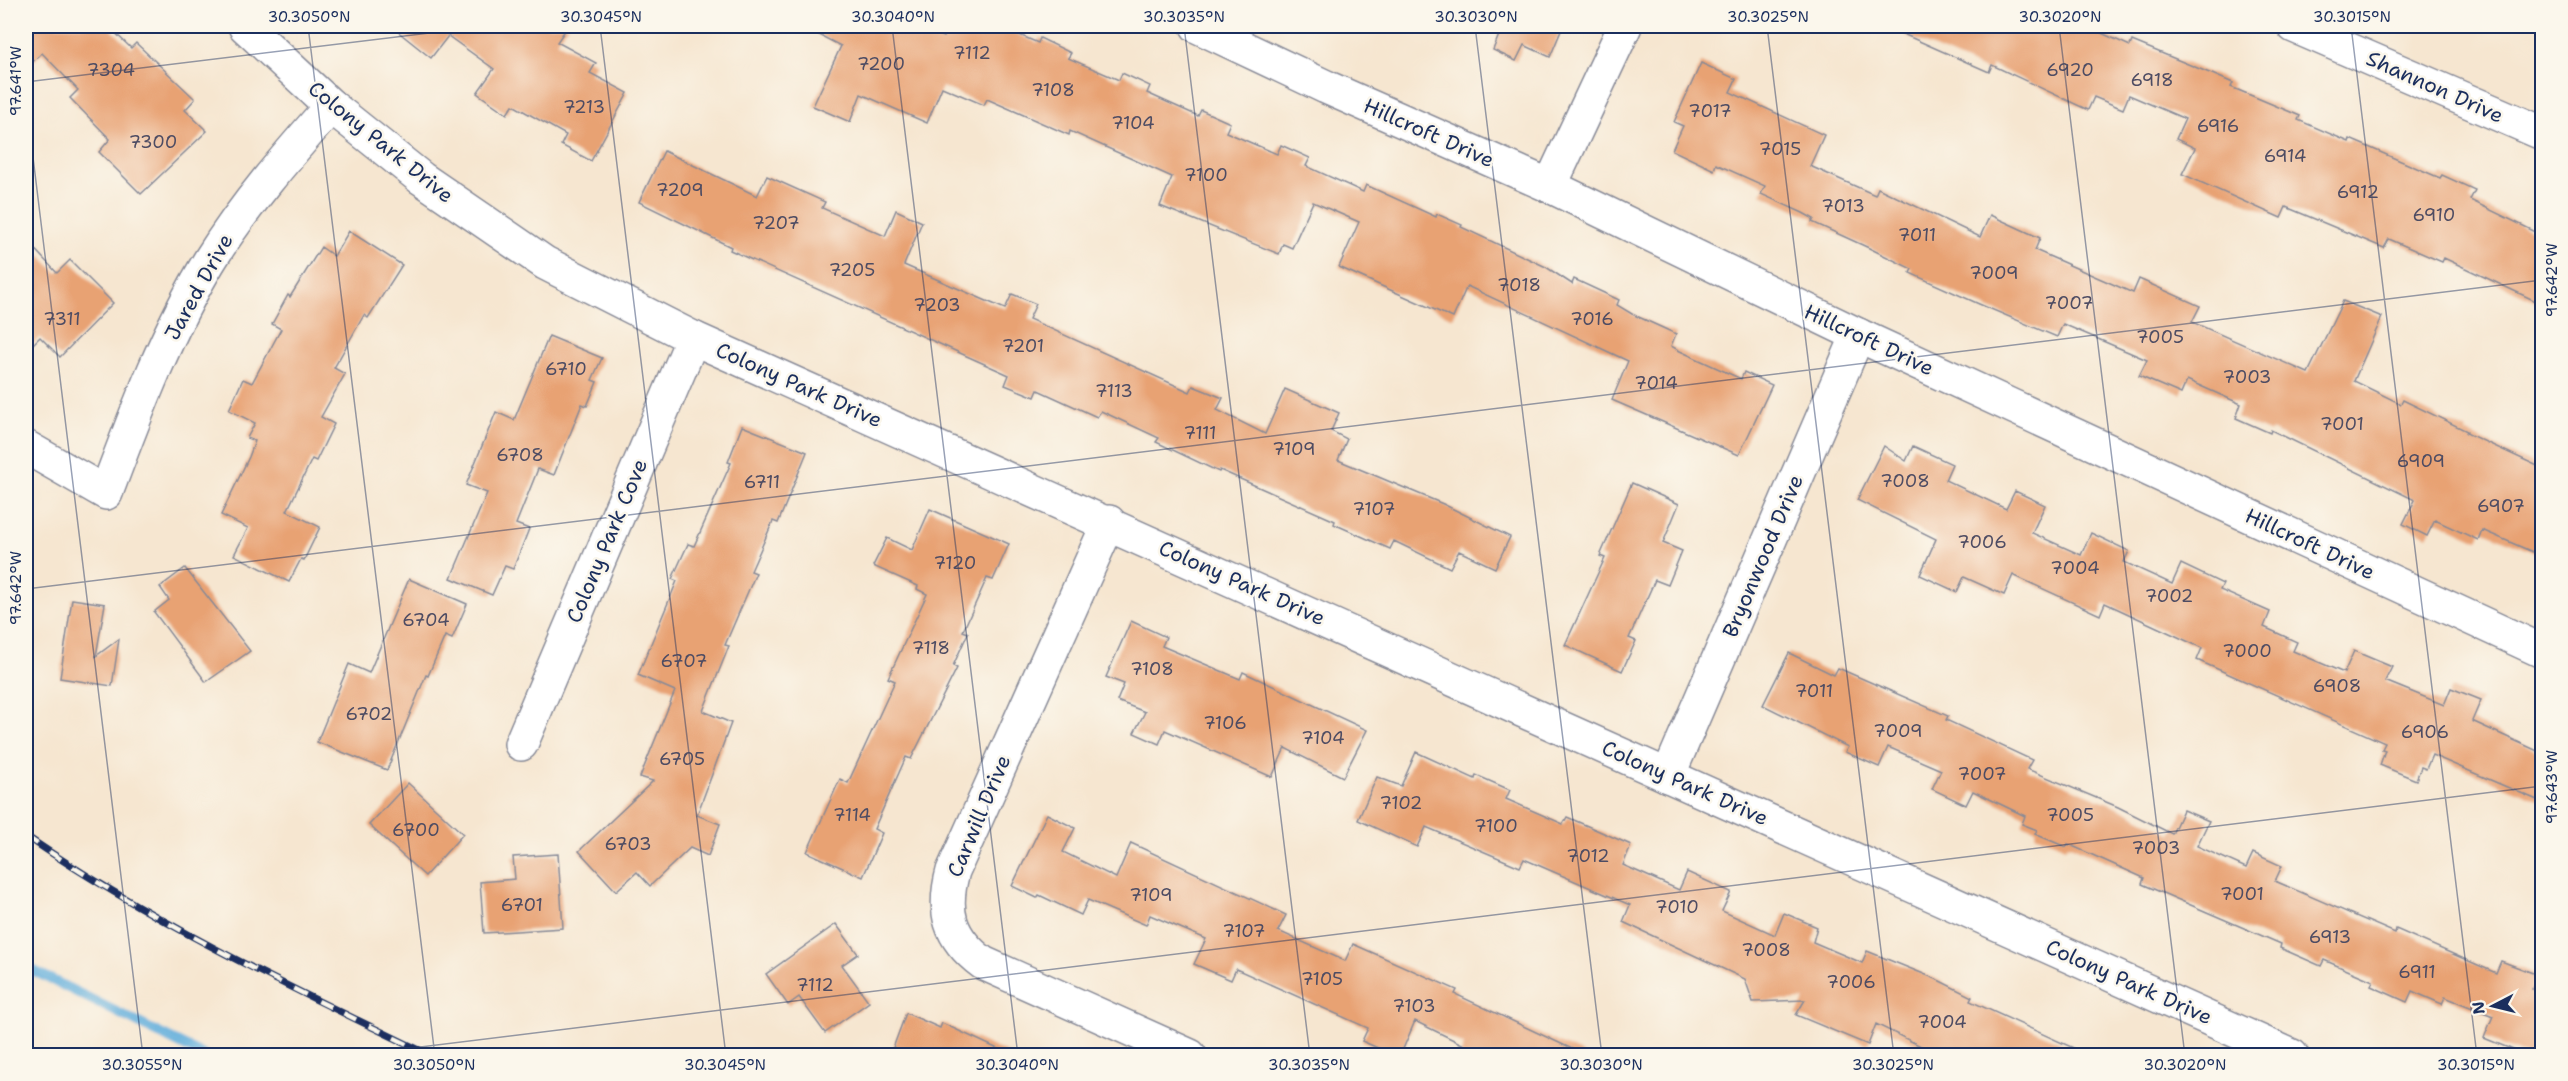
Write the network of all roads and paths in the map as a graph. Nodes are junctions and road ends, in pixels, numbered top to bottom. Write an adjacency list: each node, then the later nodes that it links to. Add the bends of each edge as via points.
1 (245, 26): 5 (street, Colony Park Drive)
2 (1197, 26): 7 (street, Hillcroft Drive)
3 (1625, 26): 7 (street)
4 (2294, 26): 6 (street, Shannon Drive)
5 (331, 106): 9 (street, Colony Park Drive, via 422,178 545,263); 10 (street, Jared Drive, via 278,166 210,261 137,408 106,493)
6 (2542, 134)
7 (1550, 186): 8 (street, Hillcroft Drive)
8 (1858, 335): 12 (street, Hillcroft Drive); 14 (street, Bryonwood Drive)
9 (693, 338): 11 (street, Colony Park Drive); 13 (street, Colony Park Cove)
10 (26, 447)
11 (1108, 522): 14 (street, Colony Park Drive); 15 (street, Carwill Drive, via 953,871 948,909 958,940 983,963)
12 (2542, 651)
13 (521, 744)
14 (1668, 776): 16 (street, Colony Park Drive)
15 (1190, 1056)
16 (2292, 1056)

